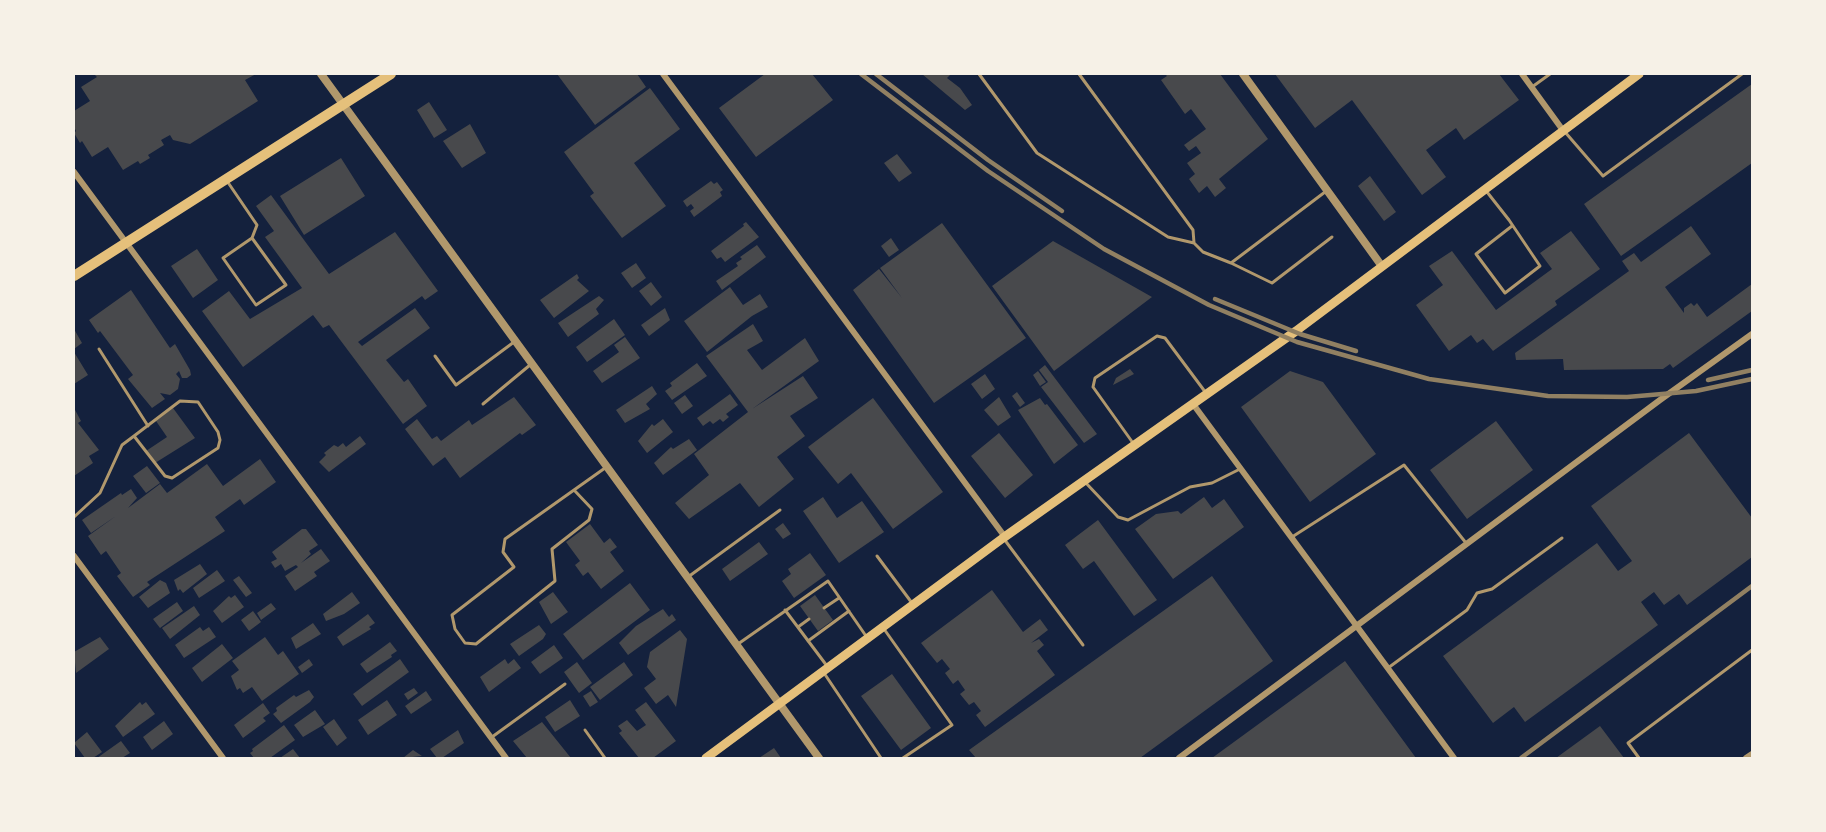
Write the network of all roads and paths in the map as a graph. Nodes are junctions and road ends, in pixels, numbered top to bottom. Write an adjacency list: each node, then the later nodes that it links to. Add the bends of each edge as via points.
1 (321, 74): 12 (street)
2 (391, 74): 12 (main road)
3 (663, 74): 43 (street)
4 (979, 74): 21 (lane, via 1037,153 1168,237)
5 (1079, 74): 21 (lane, via 1193,230)
6 (1243, 74): 17 (street)
7 (1522, 74): 11 (street)
8 (1550, 74): 11 (lane)
9 (1640, 74): 13 (main road)
10 (1742, 74): 13 (lane, via 1604,176)
11 (1532, 87): 13 (street)
12 (343, 102): 15 (main road); 27 (street)
13 (1562, 129): 16 (main road)
14 (74, 172): 22 (street)
15 (225, 178): 20 (lane, via 257,225); 22 (main road)
16 (1485, 188): 18 (lane); 24 (main road)
17 (1327, 190): 23 (lane); 24 (street)
18 (1512, 226): 18 (lane, via 1540,266 1506,293 1476,254)
19 (1332, 237): 23 (lane, via 1272,283)
20 (252, 238): 20 (lane, via 223,258 256,306 286,285)
21 (1194, 243): 23 (lane, via 1203,252)
22 (125, 244): 25 (main road); 69 (street)
23 (1231, 263)
24 (1381, 265): 31 (main road)
25 (74, 276)
26 (1752, 334): 46 (street)
27 (515, 341): 29 (lane, via 456,384); 30 (street)
28 (99, 349): 34 (lane)
29 (435, 356)
30 (532, 363): 32 (lane); 37 (street)
31 (1207, 395): 33 (main road); 36 (lane, via 1165,338 1156,336 1095,378 1093,387)
32 (483, 404)
33 (1193, 404): 36 (main road); 38 (street)
34 (148, 426): 35 (lane); 35 (lane, via 180,401 198,402 218,432 218,448 172,478 165,476)
35 (134, 436): 42 (lane, via 117,454 100,493)
36 (1134, 446): 39 (main road)
37 (606, 467): 40 (lane); 49 (street)
38 (1242, 469): 39 (lane, via 1212,483 1190,487 1128,520 1118,517); 44 (street)
39 (1084, 481): 43 (main road)
40 (574, 490): 40 (lane, via 505,539 503,552 514,567 452,615 455,629 465,642 476,644 555,581 552,549 589,520 592,509)
41 (780, 510): 49 (lane)
42 (74, 517)
43 (1004, 537): 51 (main road); 62 (lane)
44 (1292, 537): 46 (lane, via 1404,465); 58 (street)
45 (1562, 538): 64 (lane, via 1492,589 1477,593 1467,610)
46 (1468, 544): 58 (street)
47 (74, 556): 71 (street)
48 (878, 556): 51 (lane)
49 (687, 578): 61 (street)
50 (839, 598): 52 (lane); 53 (lane, via 828,581); 54 (lane)
51 (913, 605): 57 (main road)
52 (824, 608)
53 (785, 610): 56 (lane); 61 (lane)
54 (849, 611): 59 (lane); 60 (lane)
55 (809, 619): 56 (lane)
56 (798, 627): 60 (lane)
57 (883, 627): 59 (main road); 77 (lane, via 952,725)
58 (1358, 627): 64 (street); 78 (street)
59 (867, 638): 65 (main road)
60 (808, 641): 65 (lane)
61 (735, 645): 67 (street)
62 (1083, 645)
63 (1752, 650): 80 (lane, via 1629,743)
64 (1388, 668): 79 (street)
65 (826, 669): 67 (main road); 76 (lane)
66 (565, 684): 69 (lane)
67 (778, 705): 74 (main road); 75 (street)
68 (585, 730): 73 (lane)
69 (491, 738): 72 (street)
70 (1752, 754): 81 (street)
71 (223, 759)
72 (506, 759)
73 (605, 759)
74 (706, 759)
75 (819, 759)
76 (881, 759)
77 (903, 759)
78 (1179, 759)
79 (1454, 759)
80 (1639, 759)
81 (1746, 759)

